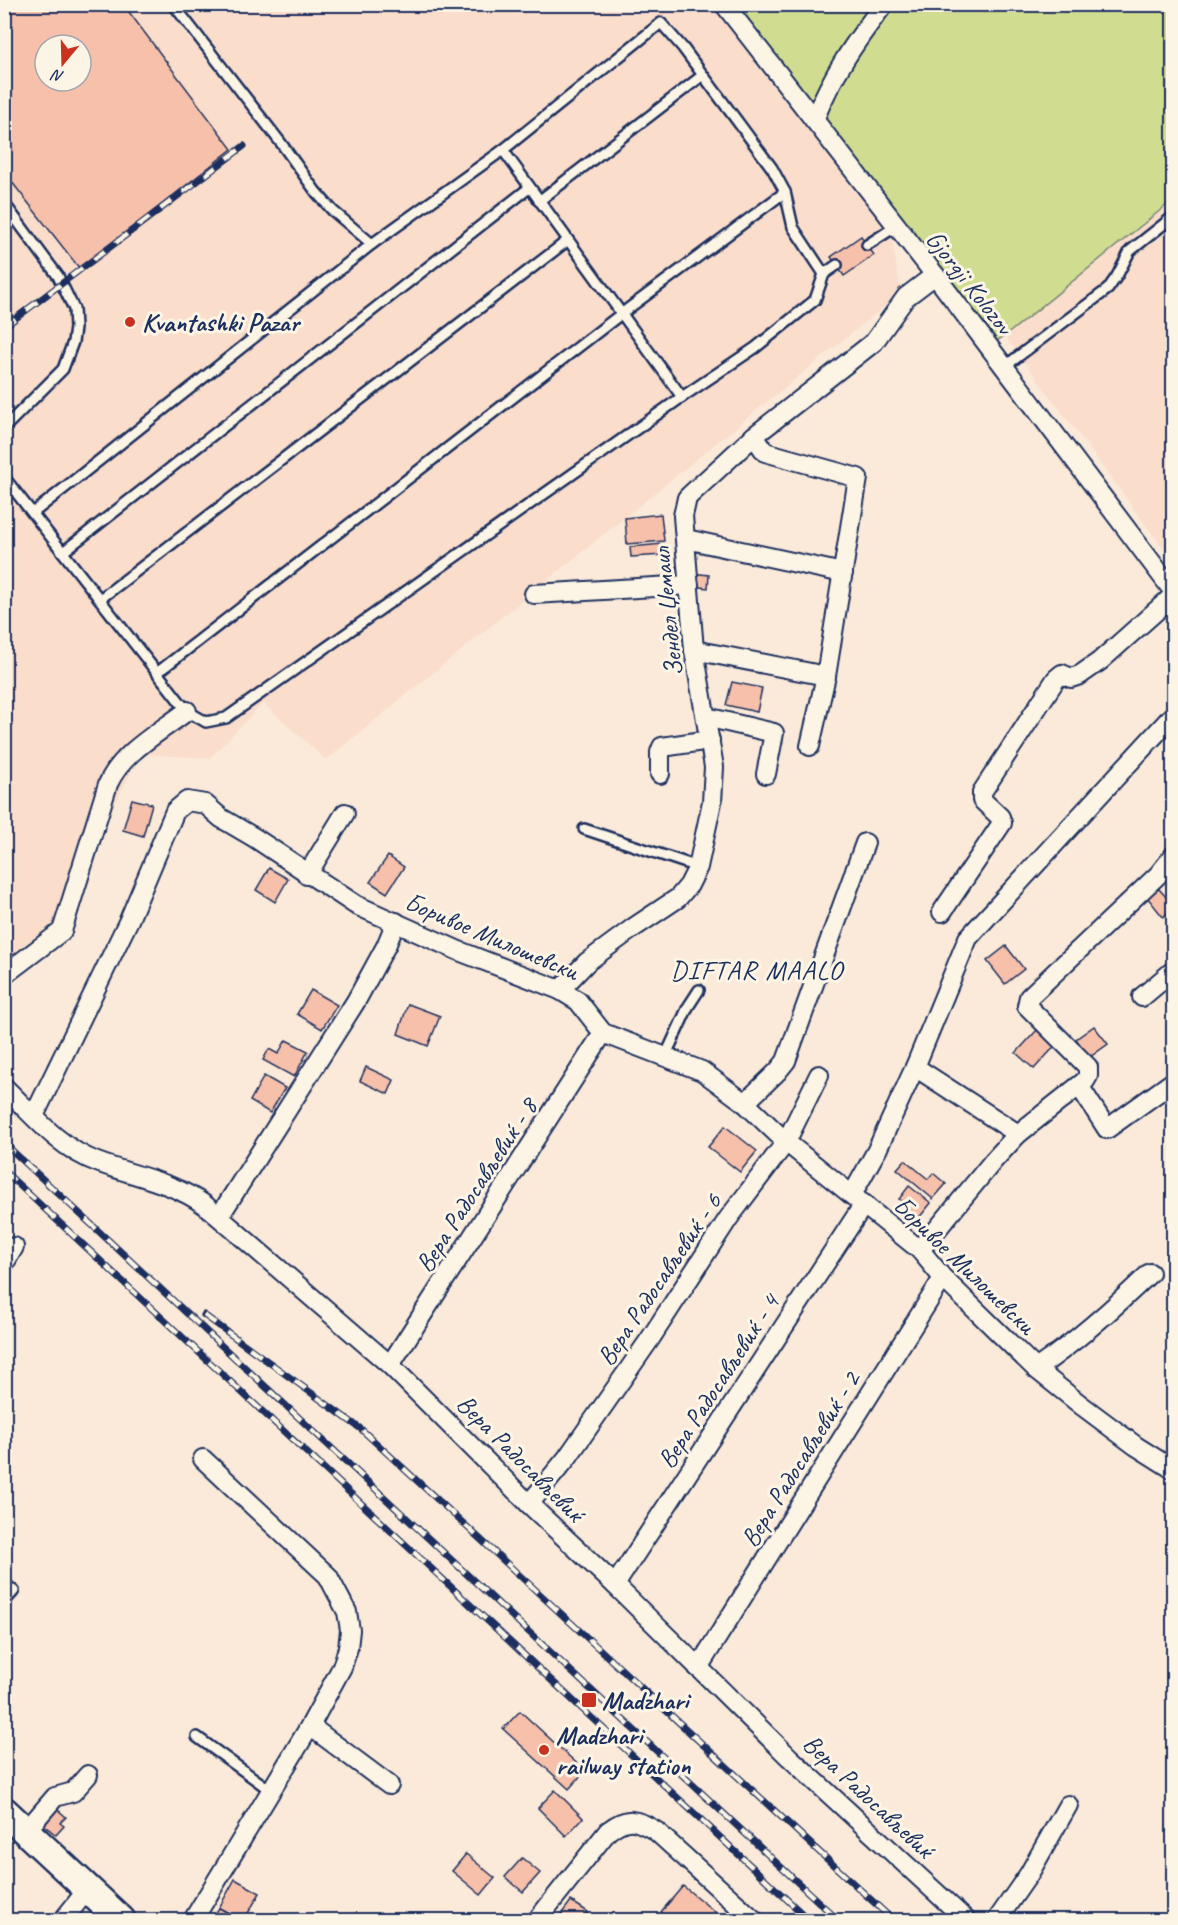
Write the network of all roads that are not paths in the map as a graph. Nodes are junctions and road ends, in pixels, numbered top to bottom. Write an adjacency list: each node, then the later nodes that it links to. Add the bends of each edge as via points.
1 (173, 4): 14 (lane, via 316,192)
2 (724, 4): 5 (street, Gjorgji Kolozov)
3 (884, 4): 5 (street, via 851,47)
4 (704, 75): 6 (lane, via 661,22); 8 (lane); 9 (lane)
5 (814, 120): 12 (street, Gjorgji Kolozov)
6 (503, 150): 7 (lane); 14 (lane)
7 (529, 188): 9 (lane); 27 (lane)
8 (785, 192): 17 (lane, via 793,227); 19 (lane)
9 (538, 201): 13 (lane)
10 (4, 203): 22 (lane, via 58,276 74,309 75,328 63,369)
11 (1173, 216): 20 (lane, via 1130,251 1108,289)
12 (895, 227): 15 (lane); 18 (street, Gjorgji Kolozov)
13 (567, 241): 19 (lane); 32 (lane)
14 (372, 244): 25 (lane)
15 (867, 245)
16 (837, 265): 17 (lane)
17 (824, 274): 21 (lane, via 815,300 755,348)
18 (935, 275): 20 (street, Gjorgji Kolozov); 23 (street, Зендел Џемаил, via 906,297 874,342)
19 (621, 314): 21 (lane); 34 (lane)
20 (1004, 367): 31 (street, Gjorgji Kolozov)
21 (682, 397): 36 (lane, via 226,718 206,722)
22 (4, 428)
23 (754, 436): 26 (street, Зендел Џемаил, via 687,498 683,516); 28 (street, via 765,452 858,478)
24 (4, 477): 25 (lane)
25 (33, 513): 27 (lane)
26 (686, 539): 28 (street); 29 (street, Зендел Џемаил)
27 (63, 552): 32 (lane)
28 (843, 573): 35 (street)
29 (689, 585): 30 (street); 33 (street, Зендел Џемаил)
30 (534, 594)
31 (1173, 594): 49 (street, via 1080,675 1071,678 1062,674 1056,679 982,792 982,800 1002,823)
32 (100, 599): 34 (lane)
33 (694, 650): 35 (street); 38 (street, Зендел Џемаил)
34 (158, 672): 36 (lane)
35 (826, 676): 40 (street)
36 (187, 711): 52 (street, via 114,770 62,931)
37 (1173, 714): 58 (street, Вера Радосављевиќ - 4, via 968,938)
38 (706, 717): 39 (street, Зендел Џемаил); 42 (street, via 774,733)
39 (710, 740): 41 (street, via 662,747); 47 (street, Зендел Џемаил, via 714,766 712,802)
40 (810, 746)
41 (660, 774)
42 (766, 774)
43 (345, 813): 48 (street)
44 (584, 829): 47 (lane)
45 (865, 843): 63 (street, via 786,1061)
46 (1173, 855): 62 (street, via 1158,875 1029,997 1027,1006 1088,1067 1088,1076)
47 (698, 867): 53 (street, Зендел Џемаил, via 678,898 587,962)
48 (307, 874): 50 (street, Боривое Милошевски, via 356,905); 64 (street, Боривое Милошевски, via 205,804 187,801 180,806)
49 (942, 912)
50 (396, 922): 53 (street, Боривое Милошевски); 68 (street, via 356,1001)
51 (1173, 970): 55 (street)
52 (4, 975)
53 (560, 990): 56 (street, Боривое Милошевски, via 578,1001)
54 (699, 990): 57 (lane)
55 (1142, 997)
56 (603, 1033): 57 (street, Боривое Милошевски); 74 (street, Вера Радосављевиќ - 8)
57 (665, 1057): 63 (street, Боривое Милошевски, via 702,1071)
58 (915, 1067): 65 (street); 67 (street, Вера Радосављевиќ - 4)
59 (819, 1075): 66 (street, Вера Радосављевиќ - 6)
60 (1173, 1081): 62 (street, via 1107,1129)
61 (4, 1087): 64 (street, Вера Радосављевиќ)
62 (1080, 1087): 65 (street)
63 (745, 1103): 66 (street, Боривое Милошевски)
64 (34, 1116): 68 (street, Вера Радосављевиќ, via 55,1139 95,1162 188,1192)
65 (1018, 1134): 70 (street)
66 (786, 1142): 67 (street, Боривое Милошевски); 78 (street, Вера Радосављевиќ - 6, via 728,1219 567,1458)
67 (858, 1199): 70 (street, Боривое Милошевски); 80 (street, Вера Радосављевиќ - 4)
68 (219, 1217): 74 (street, Вера Радосављевиќ)
69 (14, 1248): 71 (street)
70 (920, 1250): 73 (street, Боривое Милошевски)
71 (4, 1264)
72 (1150, 1273): 75 (street, via 1100,1321)
73 (943, 1278): 75 (street, Боривое Милошевски); 82 (street, Вера Радосављевиќ - 2)
74 (390, 1365): 78 (street, Вера Радосављевиќ)
75 (1036, 1369): 77 (street, Боривое Милошевски, via 1081,1406)
76 (203, 1459): 83 (street, via 328,1576 346,1612 350,1630 345,1657)
77 (1173, 1470)
78 (529, 1504): 80 (street, Вера Радосављевиќ)
79 (4, 1583): 81 (lane, via 14,1591)
80 (615, 1585): 82 (street, Вера Радосављевиќ)
81 (4, 1602)
82 (698, 1668): 97 (street, Вера Радосављевиќ)
83 (310, 1726): 86 (street); 87 (street)
84 (197, 1737): 87 (lane)
85 (88, 1775): 90 (street, via 73,1792 55,1797)
86 (389, 1785)
87 (270, 1790): 94 (street)
88 (1068, 1805): 98 (street, via 1029,1874)
89 (4, 1811): 90 (main road)
90 (26, 1831): 91 (main road)
91 (87, 1890): 92 (street); 93 (main road)
92 (63, 1920)
93 (121, 1920)
94 (193, 1920)
95 (537, 1920): 96 (street, via 608,1831 628,1821 639,1821 656,1831)
96 (754, 1920)
97 (966, 1920)
98 (997, 1920)

